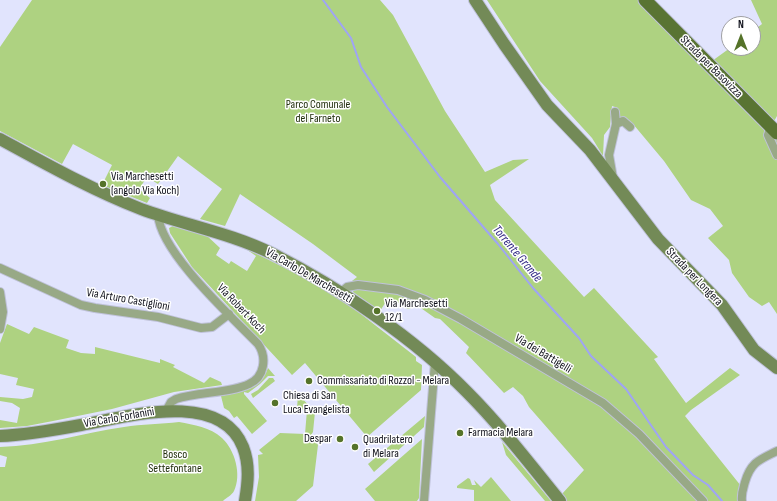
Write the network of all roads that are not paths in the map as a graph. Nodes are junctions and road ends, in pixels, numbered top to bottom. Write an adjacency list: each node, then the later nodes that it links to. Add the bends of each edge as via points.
1 (475, 0): 9 (main road, Strada per Longera, via 538,93 590,150)
2 (645, 0): 6 (main road, Strada per Basovizza)
3 (615, 112): 4 (street, Strada per Longera)
4 (616, 124): 5 (street, via 623,121); 9 (street, Strada per Longera, via 609,156)
5 (630, 127)
6 (774, 130): 8 (street, via 768,136)
7 (0, 139): 10 (main road, Via Carlo De Marchesetti, via 98,190)
8 (777, 155)
9 (614, 183): 17 (main road, Strada per Longera, via 663,245 722,305 754,350)
10 (158, 215): 13 (main road, Via Carlo De Marchesetti, via 235,238 262,249); 14 (street, Via Robert Koch, via 161,227 181,260)
11 (0, 268): 14 (street, Via Arturo Castiglioni, via 95,308 152,316 201,328 212,327)
12 (0, 292): 15 (street, via 3,312)
13 (341, 292): 16 (main road, Via Carlo De Marchesetti); 24 (street, Via dei Battigelli, via 347,286 358,285 398,290 425,300 460,319 603,403 646,441)
14 (229, 314): 18 (street, Via Robert Koch, via 261,349 264,364 260,375 244,386 176,399)
15 (0, 329)
16 (435, 362): 22 (street); 23 (main road, Via Carlo De Marchesetti, via 479,405)
17 (777, 368)
18 (166, 411): 19 (main road, Via Carlo Forlanini, via 142,413 36,433); 21 (main road, Via Carlo Forlanini, via 214,418 235,434 243,447 247,461)
19 (0, 436)
20 (777, 451): 25 (street, via 750,468 742,491)
21 (245, 501)
22 (424, 501)
23 (560, 501)
24 (704, 501)
25 (742, 501)

